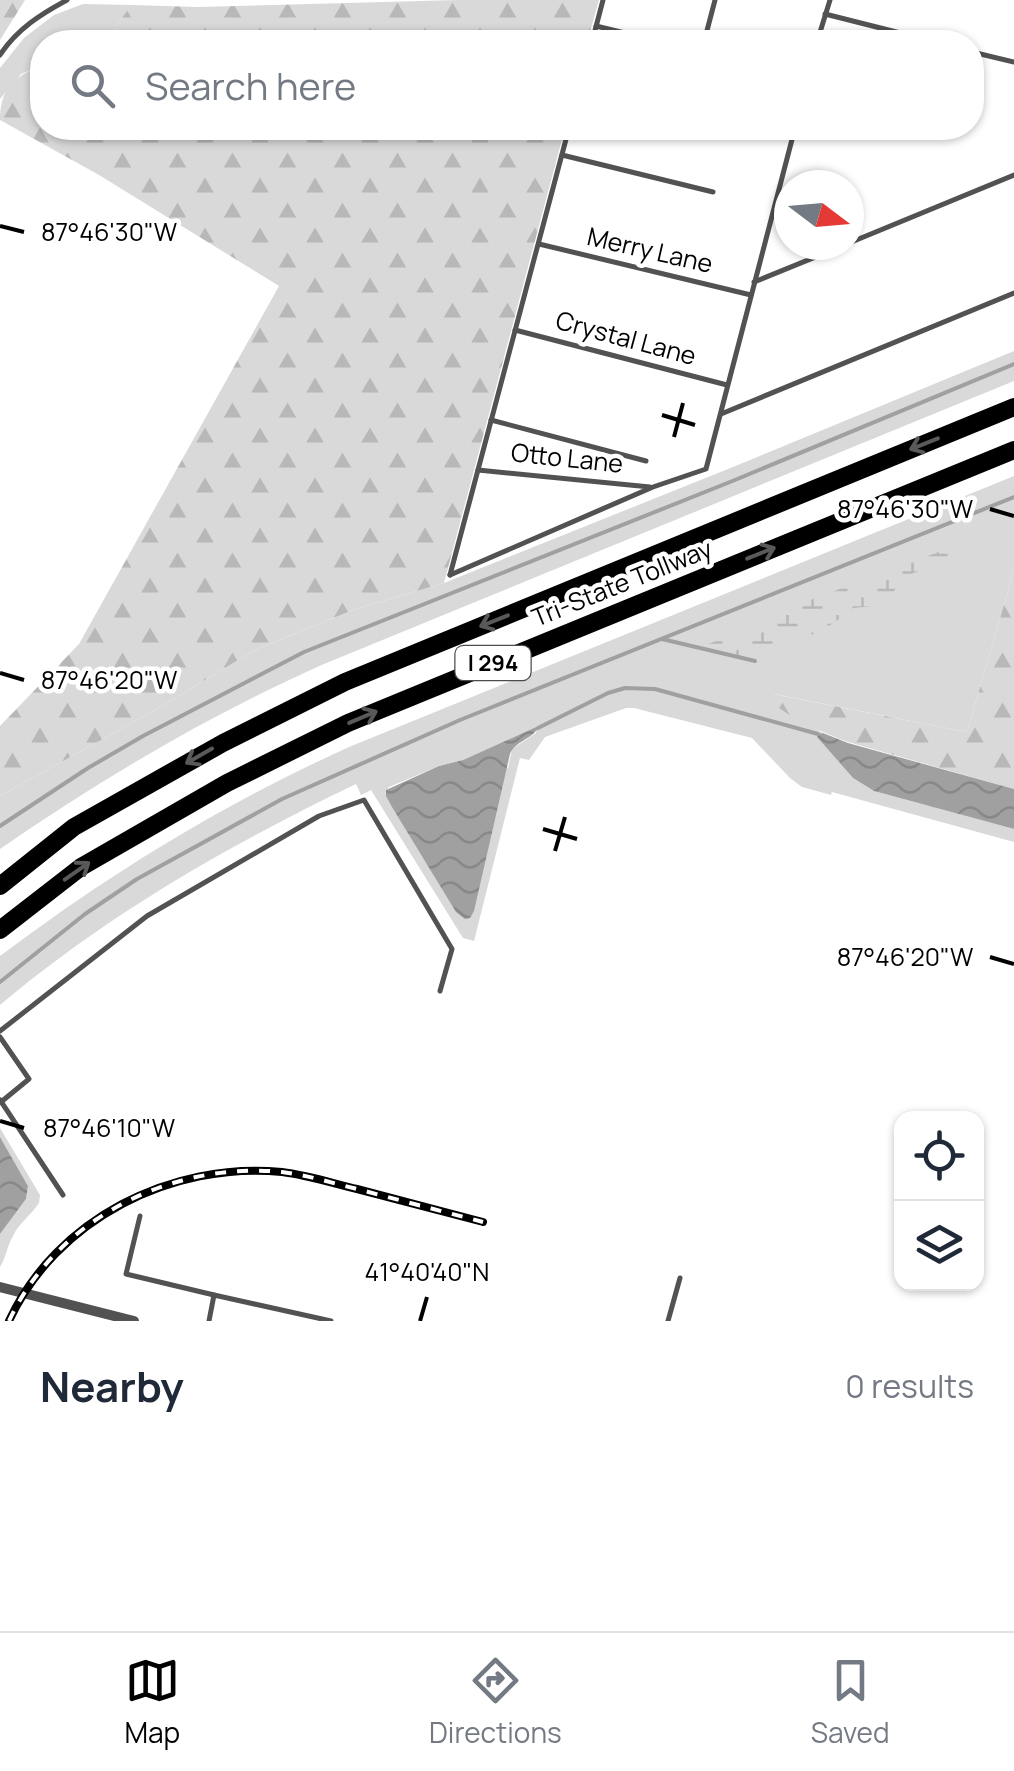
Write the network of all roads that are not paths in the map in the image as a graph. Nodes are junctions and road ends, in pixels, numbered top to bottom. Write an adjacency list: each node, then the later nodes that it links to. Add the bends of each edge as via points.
1 (68, 0): 12 (lane, via 30,22)
2 (603, 0): 6 (lane)
3 (715, 0): 9 (lane)
4 (830, 0): 5 (lane)
5 (825, 14): 10 (lane); 11 (lane)
6 (596, 26): 7 (lane); 8 (lane)
7 (595, 30)
8 (612, 30)
9 (707, 30)
10 (820, 30)
11 (888, 30)
12 (0, 55)
13 (984, 55): 14 (lane)
14 (1014, 62)
15 (566, 140): 17 (lane)
16 (792, 140): 23 (lane)
17 (562, 154): 19 (lane); 21 (lane)
18 (1014, 175): 20 (lane)
19 (712, 192)
20 (864, 237)
21 (538, 244): 25 (lane, Merry Lane); 26 (lane)
22 (808, 260): 23 (lane)
23 (754, 282): 25 (lane)
24 (1014, 293): 29 (lane)
25 (751, 295): 27 (lane)
26 (515, 330): 27 (lane, Crystal Lane); 30 (lane)
27 (728, 385): 29 (lane)
28 (1014, 407): 35 (highway, Tri-State Tollway / I 294, one-way to 35, via 345,682 74,828)
29 (720, 415): 34 (lane, via 706,468)
30 (491, 420): 32 (lane); 33 (lane)
31 (1014, 450): 36 (highway, Tri-State Tollway / I 294, one-way to 31, via 81,867 227,783 348,724)
32 (646, 460)
33 (478, 470): 34 (lane, Otto Lane); 34 (lane, via 450,575)
34 (653, 487)
35 (0, 886)
36 (0, 930)
37 (440, 992): 38 (lane, via 452,949 364,800 319,816 148,916)
38 (0, 1034): 39 (lane, via 29,1079)
39 (0, 1101): 40 (lane)
40 (63, 1195)
41 (140, 1216): 44 (lane, via 126,1274)
42 (680, 1278): 48 (lane)
43 (0, 1287): 45 (street)
44 (214, 1295): 46 (lane); 47 (lane)
45 (134, 1321)
46 (209, 1321)
47 (331, 1321)
48 (668, 1321)

